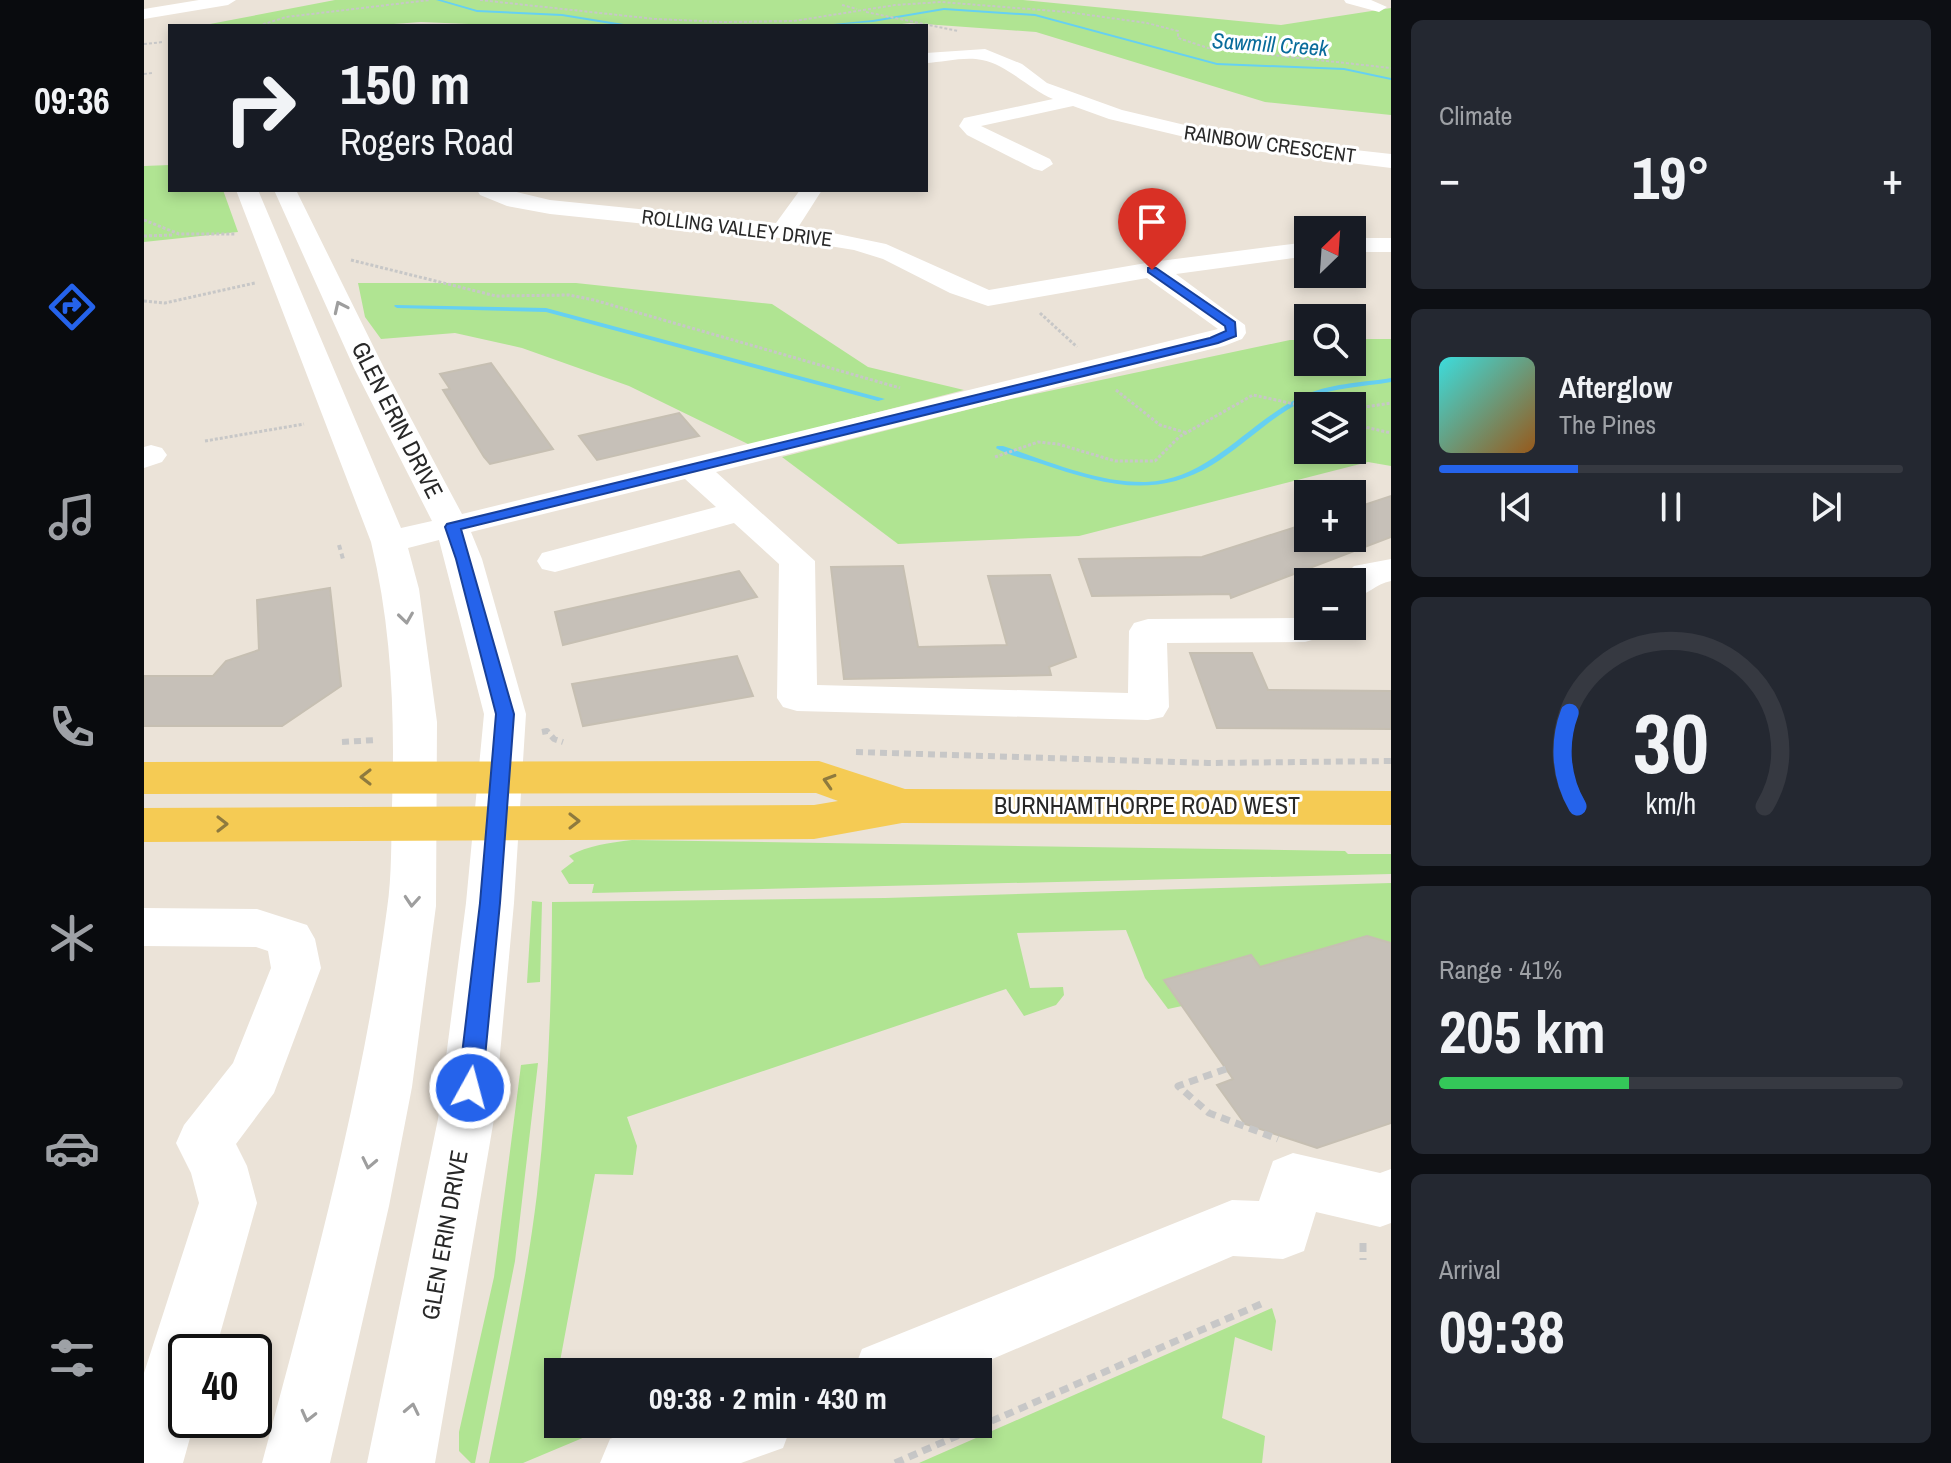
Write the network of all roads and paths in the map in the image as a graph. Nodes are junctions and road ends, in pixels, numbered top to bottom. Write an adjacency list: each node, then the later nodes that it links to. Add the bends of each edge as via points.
1 (228, 0): 17 (street)
2 (400, 0): 11 (path)
3 (410, 0): 9 (path)
4 (430, 0): 9 (path)
5 (480, 0): 14 (path, via 723,22 794,21)
6 (842, 0): 10 (path)
7 (1352, 0): 12 (street)
8 (144, 2): 20 (street)
9 (418, 2): 11 (path)
10 (842, 5): 13 (path); 14 (path)
11 (387, 7): 18 (path)
12 (1379, 7)
13 (860, 10): 14 (path); 16 (path); 24 (path, via 941,2 1067,12 1166,27 1178,31 1178,38 1208,48)
14 (835, 14)
15 (144, 16): 20 (street)
16 (906, 20)
17 (170, 24)
18 (264, 24)
19 (168, 25): 20 (street)
20 (163, 27): 21 (street); 22 (path)
21 (168, 27)
22 (144, 44)
23 (928, 58): 27 (street, RAINBOW CRESCENT, via 985,54 1040,87)
24 (1391, 68)
25 (152, 73): 26 (path)
26 (144, 74)
27 (1074, 100): 28 (street, RAINBOW CRESCENT, via 1231,142); 29 (street, via 969,126)
28 (1391, 161)
29 (1042, 164)
30 (248, 192): 58 (street, GLEN ERIN DRIVE)
31 (286, 192): 57 (street, GLEN ERIN DRIVE, one-way to 31)
32 (493, 192): 35 (street, ROLLING VALLEY DRIVE, via 550,207)
33 (810, 192): 35 (street)
34 (144, 221): 36 (path)
35 (783, 231): 43 (street, ROLLING VALLEY DRIVE, via 879,250 961,292 988,298)
36 (179, 234): 37 (path); 38 (path)
37 (241, 234)
38 (144, 236)
39 (1366, 245): 40 (street)
40 (1391, 245)
41 (1294, 251): 43 (street, ROLLING VALLEY DRIVE)
42 (342, 258): 47 (path, via 496,296 594,300)
43 (1152, 270): 47 (street, via 1231,325 1232,333)
44 (260, 282): 45 (path, via 165,303)
45 (144, 301)
46 (1391, 403): 49 (path)
47 (954, 404): 55 (street)
48 (1294, 404): 54 (path, via 1253,395 1179,437 1155,461 1115,461 1038,442)
49 (1366, 407)
50 (304, 424): 53 (path)
51 (1366, 427): 52 (path)
52 (1391, 433)
53 (205, 441)
54 (995, 457)
55 (692, 468): 56 (street); 57 (street)
56 (741, 511): 61 (street); 64 (street, via 797,561 797,698 1148,707 1148,631)
57 (452, 527): 58 (street); 70 (street, GLEN ERIN DRIVE, via 505,714)
58 (389, 542): 71 (street, GLEN ERIN DRIVE, one-way to 71, via 411,655)
59 (339, 545): 60 (path)
60 (343, 559)
61 (555, 561)
62 (1391, 570): 63 (street)
63 (1366, 575)
64 (1294, 630)
65 (547, 731): 66 (path)
66 (568, 743)
67 (843, 752): 68 (path, via 1208,763)
68 (1391, 761)
69 (144, 778): 71 (main road, BURNHAMTHORPE ROAD WEST, one-way to 69)
70 (498, 799): 71 (main road, BURNHAMTHORPE ROAD WEST); 72 (main road, BURNHAMTHORPE ROAD WEST, via 814,822 902,806); 84 (street, GLEN ERIN DRIVE, one-way to 70, via 466,1119)
71 (414, 800): 73 (main road, BURNHAMTHORPE ROAD WEST, one-way to 71); 83 (street, GLEN ERIN DRIVE, one-way to 83, via 412,906 385,1087)
72 (1391, 808)
73 (144, 825)
74 (144, 927): 82 (street, via 257,928 290,939 296,968 255,1076 204,1143 218,1166 228,1203)
75 (1226, 1069): 76 (path, via 1178,1086 1209,1113)
76 (1282, 1141)
77 (1377, 1219): 78 (path); 80 (street, via 1380,1200 1293,1180 1283,1231 1232,1228)
78 (1363, 1260)
79 (1261, 1304): 86 (path)
80 (919, 1358)
81 (714, 1438): 85 (street)
82 (149, 1463)
83 (296, 1463)
84 (401, 1463)
85 (634, 1463)
86 (895, 1463)

